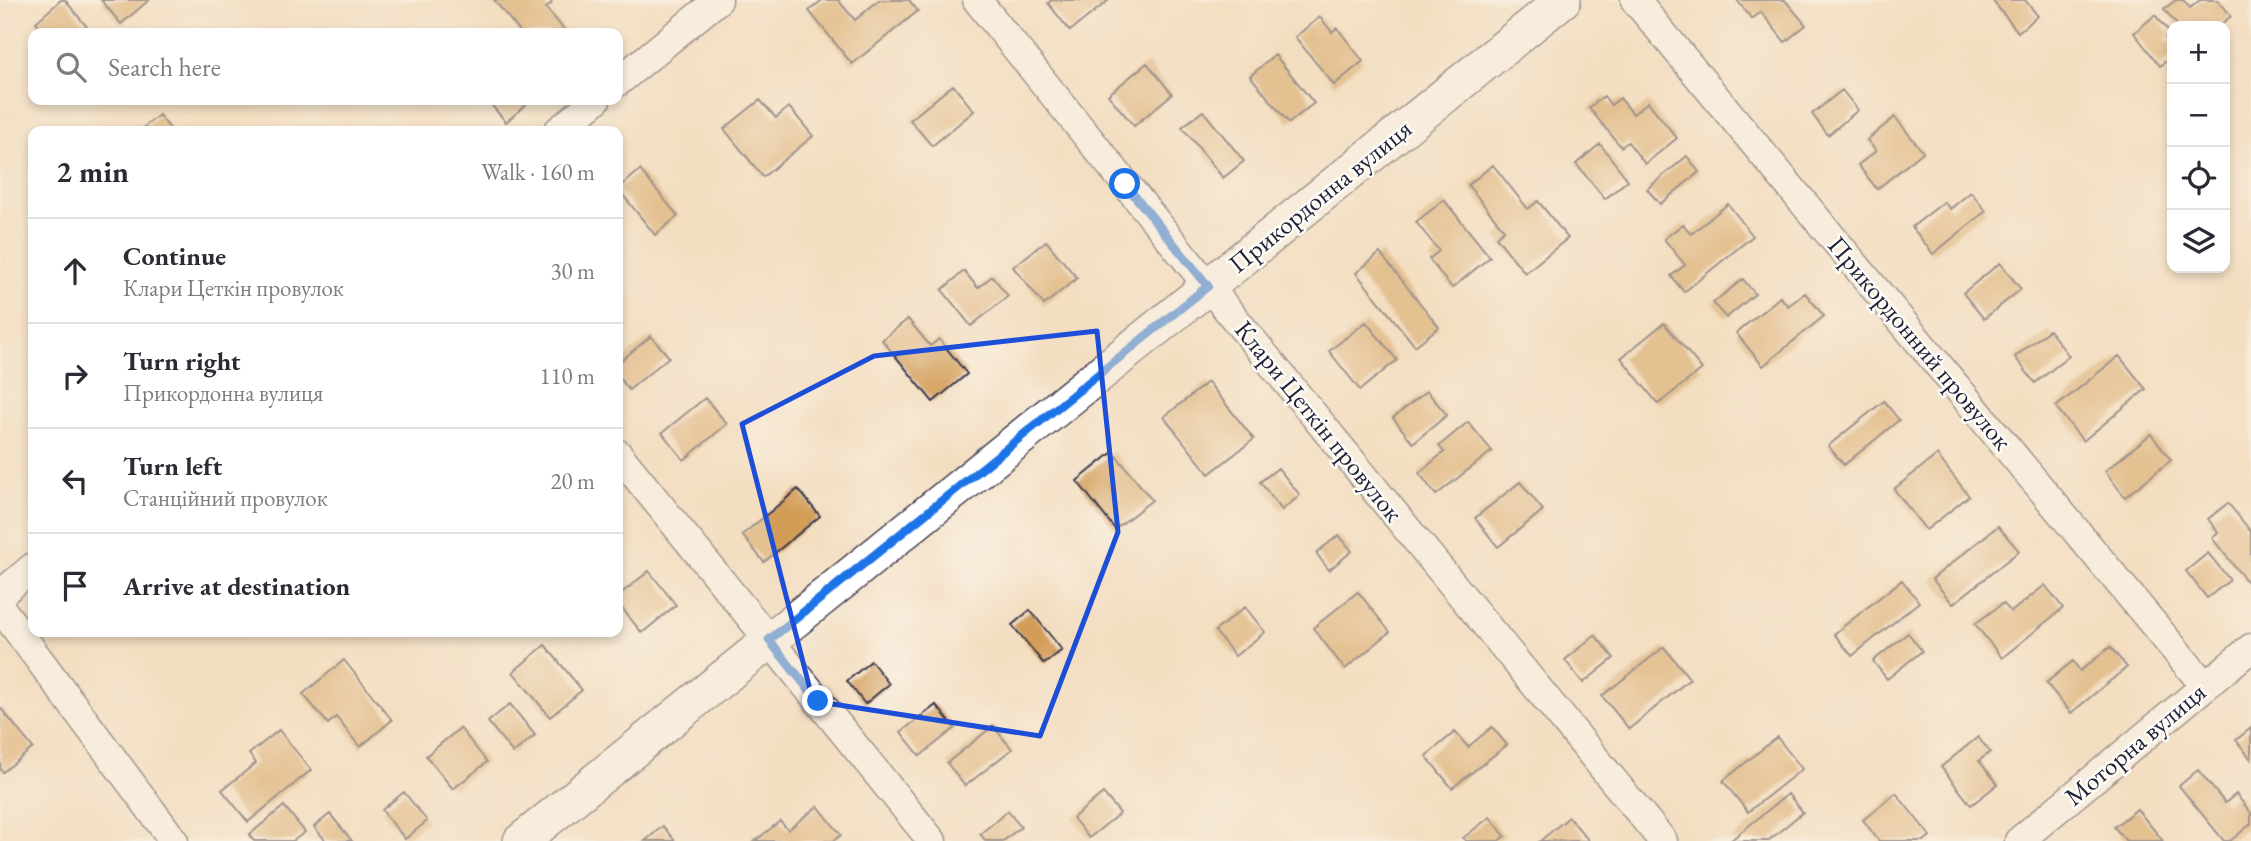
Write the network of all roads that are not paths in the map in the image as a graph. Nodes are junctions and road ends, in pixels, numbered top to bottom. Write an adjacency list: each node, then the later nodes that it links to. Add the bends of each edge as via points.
1 (719, 0): 5 (street)
2 (977, 0): 8 (street, Клари Цеткін провулок)
3 (1563, 0): 8 (street, Прикордонна вулиця)
4 (1635, 0): 15 (street, Прикордонний провулок)
5 (623, 78)
6 (590, 105): 7 (street)
7 (564, 126)
8 (1208, 286): 13 (street, Прикордонна вулиця); 19 (street, Клари Цеткін провулок)
9 (623, 460): 13 (street)
10 (28, 571): 11 (street)
11 (0, 595)
12 (0, 607): 16 (street)
13 (769, 640): 17 (street, Прикордонна вулиця); 18 (street)
14 (2251, 648): 15 (street, Моторна вулиця)
15 (2205, 686): 20 (street, Моторна вулиця)
16 (174, 841)
17 (521, 841)
18 (932, 841)
19 (1663, 841)
20 (2019, 841)

